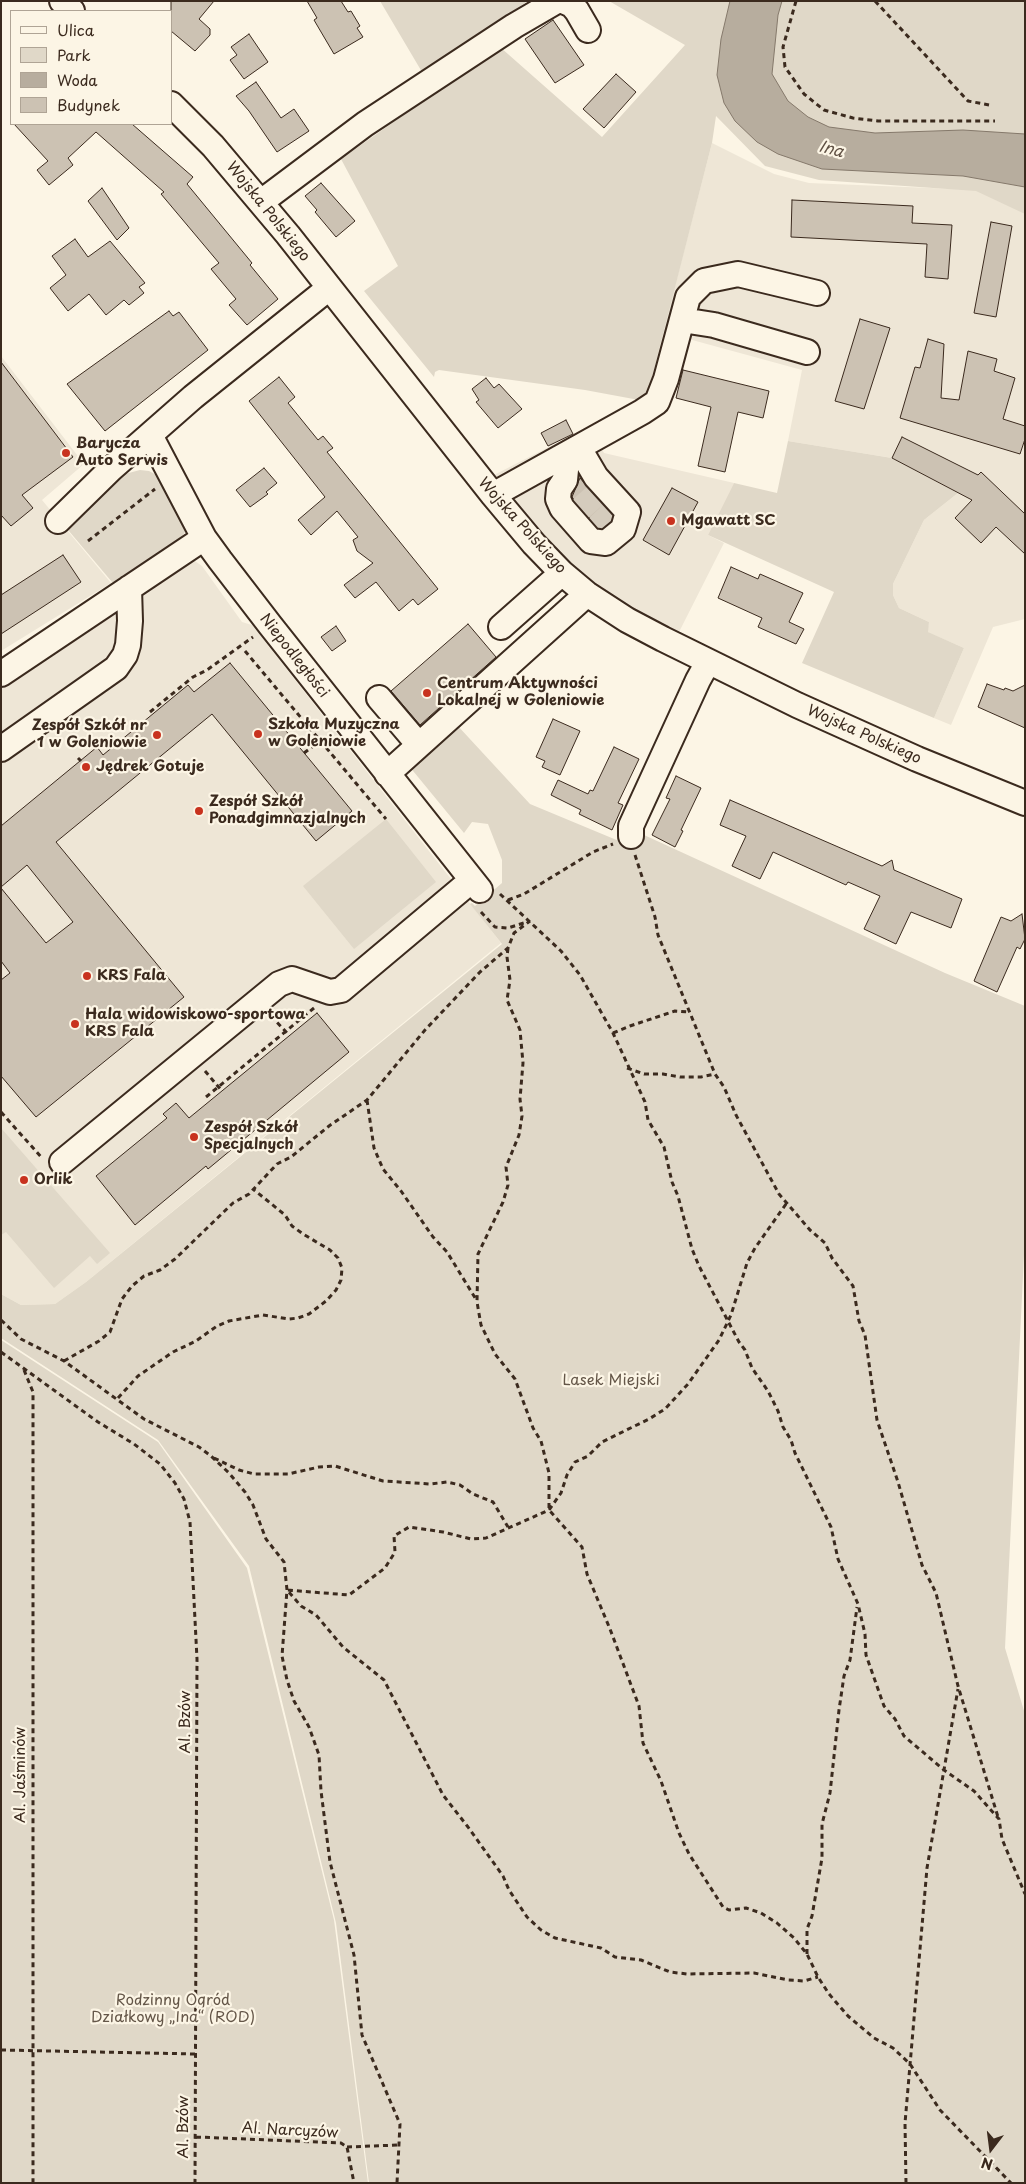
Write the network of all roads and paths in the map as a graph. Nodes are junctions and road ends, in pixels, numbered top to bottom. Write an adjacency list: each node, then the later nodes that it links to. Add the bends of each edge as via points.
1 (62, 1): 6 (street)
2 (557, 1): 11 (street, via 365,124)
3 (563, 1): 7 (street, via 572,5)
4 (796, 1): 10 (path, via 783,47 785,67 804,94 824,110 878,121)
5 (875, 1): 9 (path, via 968,101)
6 (71, 10)
7 (588, 30)
8 (172, 105): 11 (street, Wojska Polskiego)
9 (989, 105)
10 (995, 121)
11 (261, 202): 12 (street, Wojska Polskiego)
12 (329, 288): 16 (street); 19 (street, Wojska Polskiego)
13 (817, 293): 14 (street, via 738,274 704,281 688,297)
14 (682, 320): 15 (street, via 714,325); 17 (street, via 657,402)
15 (806, 352)
16 (150, 435): 18 (street, Niepodległości); 20 (street)
17 (569, 453): 17 (street, via 558,499 590,505); 19 (street)
18 (171, 476): 21 (street, Niepodległości); 22 (path)
19 (492, 495): 23 (street, Wojska Polskiego)
20 (58, 521)
21 (204, 538): 24 (street); 26 (street, Niepodległości)
22 (88, 541)
23 (562, 573): 25 (street, Wojska Polskiego); 27 (street)
24 (129, 588): 30 (street); 35 (street, via 128,645 116,668)
25 (587, 594): 29 (street, Wojska Polskiego, via 627,620); 34 (street)
26 (270, 626): 32 (path, via 193,677); 37 (street, Niepodległości)
27 (501, 627)
28 (245, 651): 39 (path)
29 (708, 662): 38 (street, Wojska Polskiego, via 917,759); 40 (street, via 631,826)
30 (1, 674)
31 (379, 698): 34 (street)
32 (150, 712)
33 (316, 744): 36 (path)
34 (419, 745): 37 (street)
35 (1, 749)
36 (304, 753)
37 (387, 774): 41 (street, Niepodległości)
38 (1025, 803)
39 (386, 819)
40 (631, 836): 42 (path, via 593,852 524,894 507,899); 44 (path, via 658,936)
41 (476, 885): 42 (path, via 474,904 494,927 508,928); 50 (street, via 341,990 330,992 292,979 278,984)
42 (530, 921): 43 (path, via 514,933); 45 (path, via 580,975)
43 (508, 948): 48 (path, via 475,977 425,1030); 53 (path, via 510,980 507,1000 520,1030 523,1063 522,1116 519,1135 506,1168 508,1185 503,1202 478,1254)
44 (689, 1012): 45 (path, via 675,1011); 47 (path)
45 (613, 1033): 46 (path)
46 (627, 1068): 47 (path, via 644,1074 680,1077); 55 (path, via 645,1102 648,1120 664,1147 695,1257)
47 (715, 1074): 52 (path)
48 (367, 1100): 51 (path, via 277,1164); 53 (path, via 374,1148 383,1170 447,1252)
49 (1, 1112): 50 (path)
50 (54, 1162)
51 (253, 1190): 57 (path, via 234,1203 175,1259 132,1286 122,1299 110,1332); 59 (path, via 271,1202 297,1230 338,1258 342,1268 336,1290 309,1314 298,1318 264,1315 217,1326 138,1376)
52 (786, 1204): 55 (path, via 747,1263); 65 (path, via 825,1243 853,1286 865,1335 877,1420 922,1565 936,1593)
53 (477, 1302): 61 (path, via 487,1340 515,1380 541,1441 549,1473)
54 (1, 1320): 57 (path, via 21,1339)
55 (728, 1322): 61 (path, via 700,1369 665,1409 602,1442 588,1456 575,1462); 64 (path, via 778,1411 782,1427 831,1528 838,1559)
56 (1, 1352): 58 (path, Al. Bzów)
57 (64, 1361): 59 (path)
58 (24, 1369): 72 (path, Al. Jaśminów, via 33,1392); 73 (path, Al. Bzów, via 160,1464 184,1499 190,1522 197,1659)
59 (118, 1398): 60 (path, via 144,1419)
60 (211, 1456): 62 (path, via 254,1474 288,1474 336,1466 383,1480 460,1485 493,1502); 63 (path, via 229,1472 253,1504 266,1539 284,1562)
61 (550, 1510): 62 (path); 69 (path, via 582,1547 587,1574 639,1706 643,1743 689,1854 723,1907 729,1910 746,1908 761,1913 777,1923)
62 (508, 1526): 63 (path, via 486,1538 471,1539 409,1527 394,1536 395,1552 385,1568 349,1595)
63 (287, 1590): 70 (path, via 301,1606 316,1615 343,1647 384,1680 443,1796 503,1876 527,1917 541,1930 555,1938 601,1948 615,1957 642,1960 670,1972 754,1973 804,1981); 76 (path, via 282,1656 294,1701 310,1727 319,1755 330,1862 354,1955 362,2035 400,2124)
64 (858, 1604): 66 (path, via 866,1634 866,1655 884,1706 896,1719 904,1736); 69 (path, via 850,1660 844,1676 830,1793 822,1824 822,1858 807,1929)
65 (958, 1686): 66 (path); 67 (path)
66 (944, 1770): 67 (path, via 974,1791); 74 (path, via 927,1868)
67 (999, 1819): 68 (path, via 1002,1839)
68 (1025, 1894)
69 (807, 1954): 70 (path)
70 (818, 1977): 74 (path, via 848,2016)
71 (1, 2050): 72 (path)
72 (32, 2050): 73 (path); 78 (path, Al. Jaśminów)
73 (196, 2054): 75 (path, Al. Bzów)
74 (910, 2064): 82 (path, via 905,2123); 83 (path, via 940,2110)
75 (195, 2138): 77 (path, Al. Narcyzów, via 341,2143); 79 (path, Al. Bzów)
76 (398, 2145): 77 (path); 81 (path)
77 (347, 2147): 80 (path, Al. Narcyzów)
78 (33, 2183)
79 (195, 2183)
80 (354, 2183)
81 (398, 2183)
82 (906, 2183)
83 (1011, 2183)

